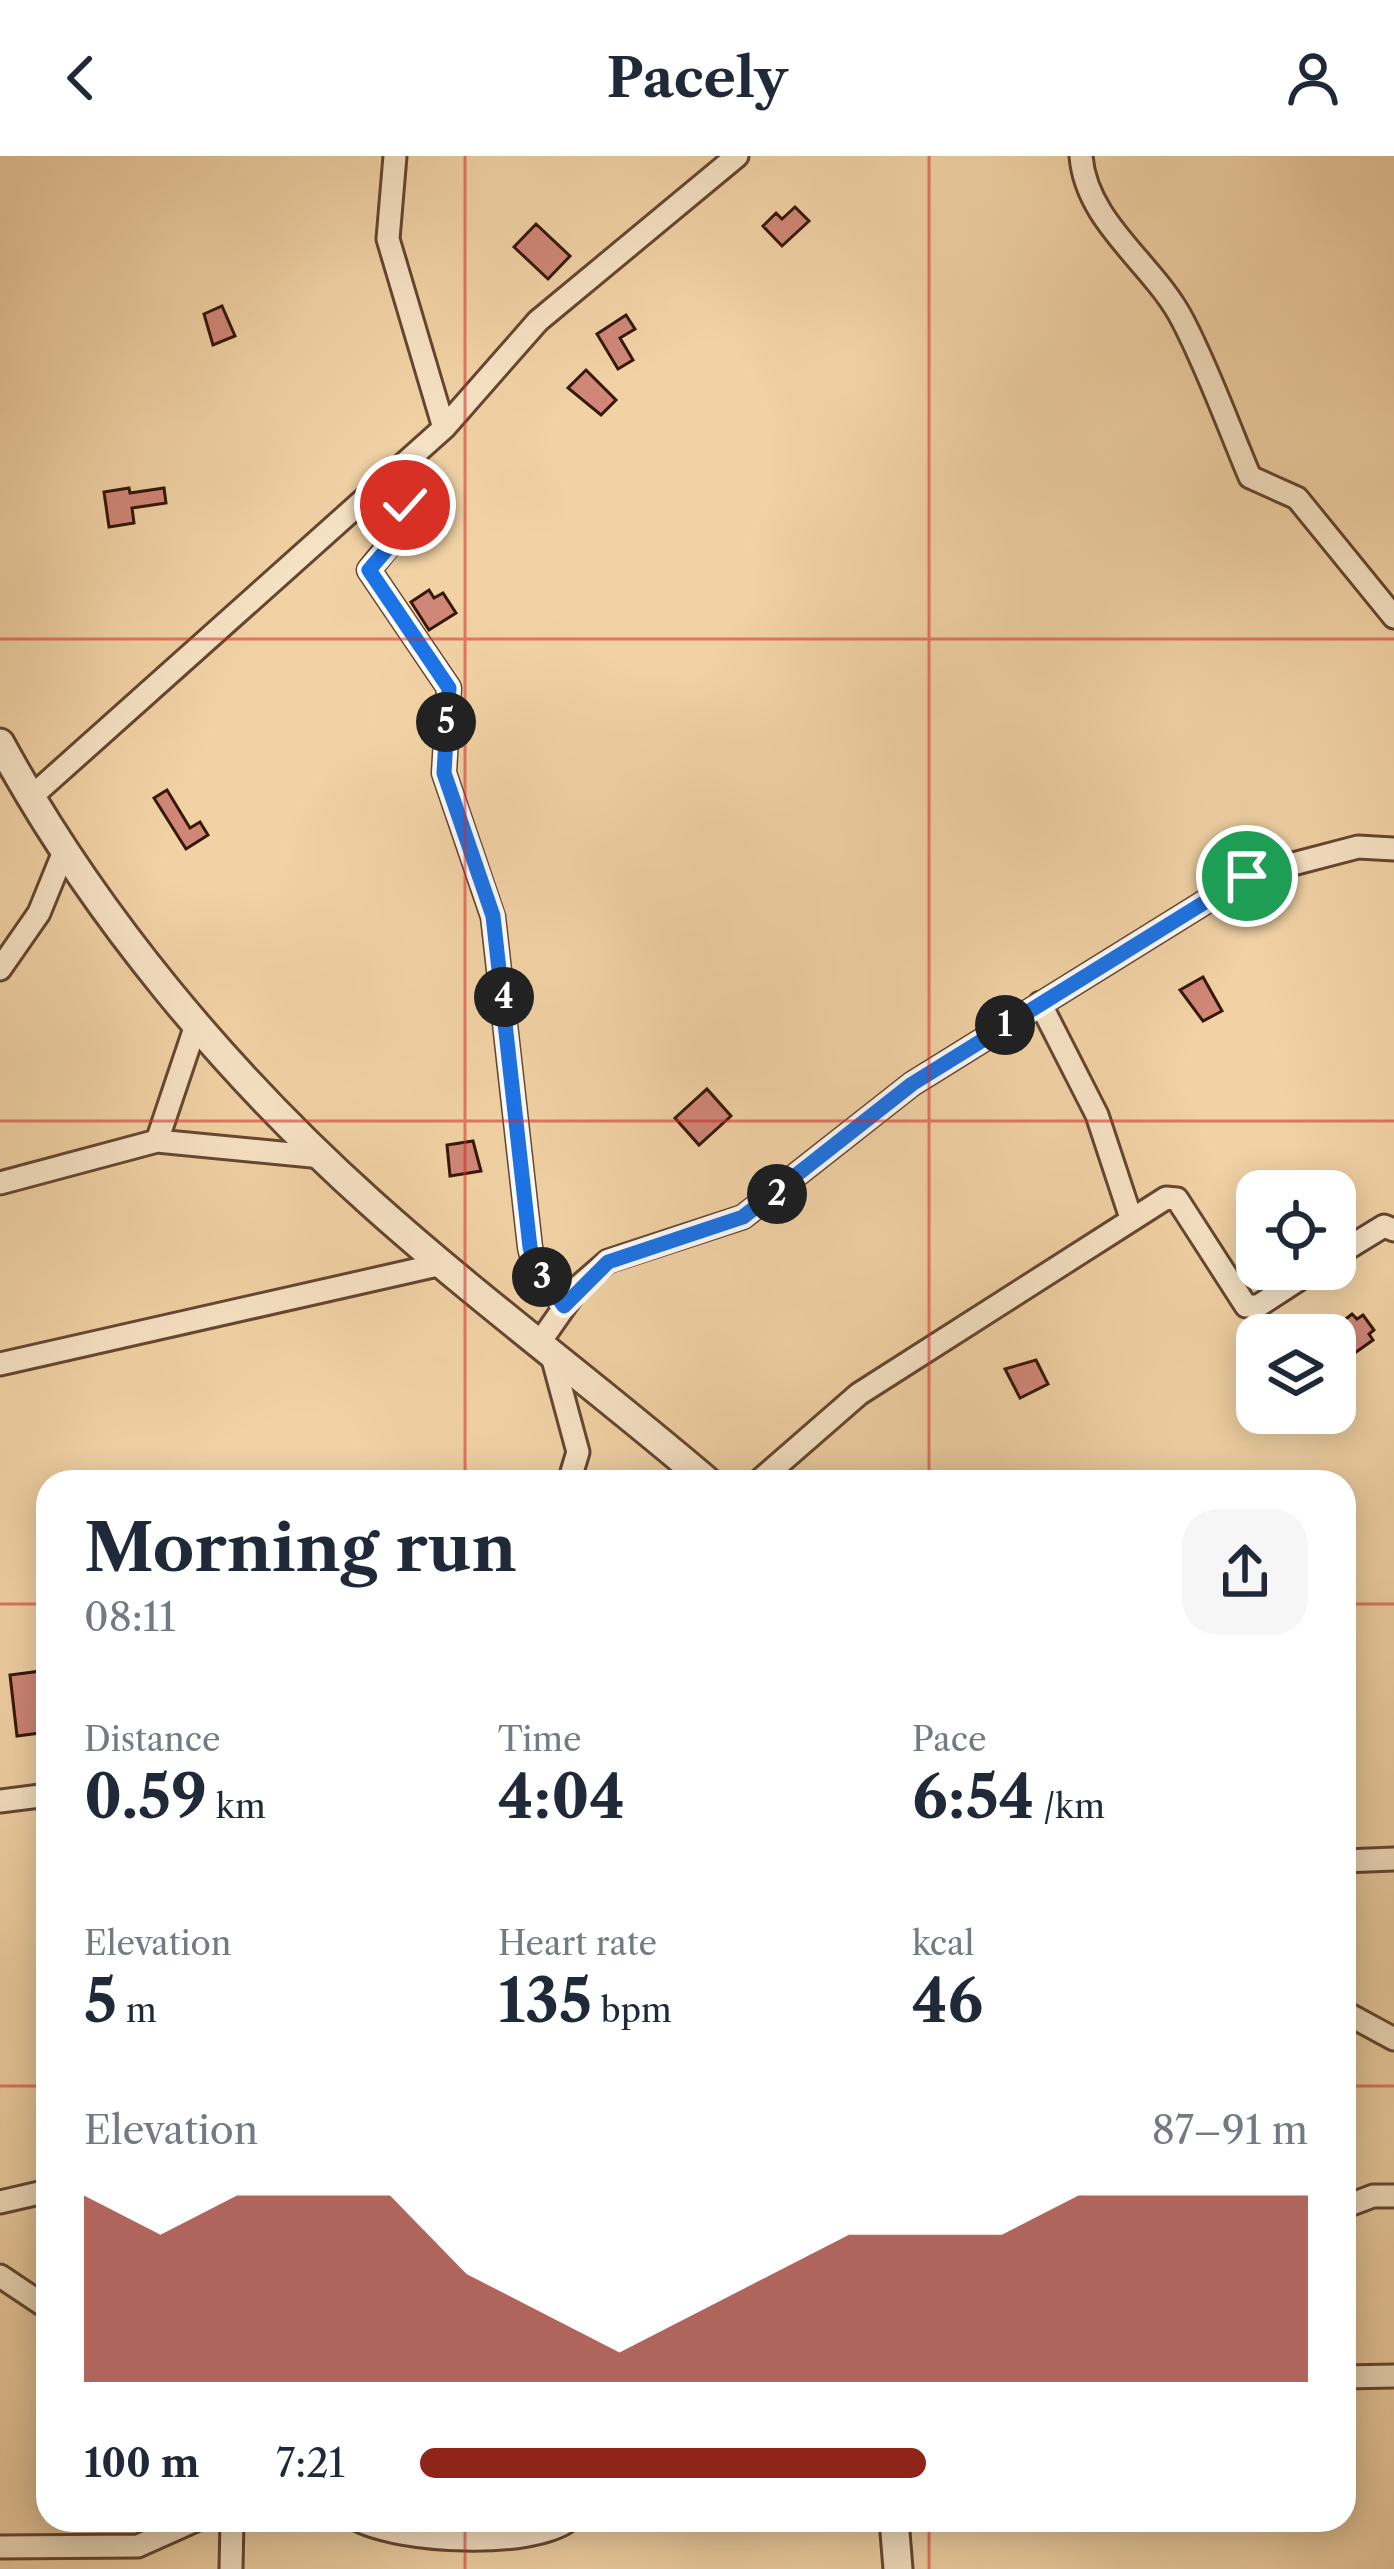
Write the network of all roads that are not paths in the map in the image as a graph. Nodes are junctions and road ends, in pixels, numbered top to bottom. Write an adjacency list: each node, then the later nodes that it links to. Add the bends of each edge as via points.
1 (395, 156): 4 (street, via 388,239)
2 (737, 156): 4 (street, via 538,321)
3 (1081, 156): 6 (street, via 1089,188 1121,242 1183,320 1250,476 1297,497)
4 (444, 428): 5 (street)
5 (387, 483): 8 (street); 24 (street, via 412,518 370,563 370,576 449,688 444,773 493,916 530,1247)
6 (1394, 617)
7 (0, 743): 8 (street)
8 (30, 798): 9 (street)
9 (65, 849): 11 (street, via 39,913); 13 (street)
10 (1394, 849): 12 (street, via 1358,848 1247,876)
11 (0, 969)
12 (1040, 1003): 17 (street, via 1097,1115); 24 (street, via 912,1084 743,1217 608,1262)
13 (197, 1022): 14 (street); 15 (street)
14 (157, 1141): 15 (street); 16 (street)
15 (322, 1157): 20 (street)
16 (0, 1183)
17 (1131, 1219): 21 (street, via 1177,1199); 29 (street, via 859,1394)
18 (1394, 1230): 19 (street, via 1384,1226)
19 (1356, 1243)
20 (442, 1264): 25 (street); 26 (street)
21 (1236, 1288)
22 (1238, 1290): 23 (street, via 1249,1307)
23 (1279, 1290)
24 (564, 1306): 25 (street)
25 (545, 1347): 27 (street, via 578,1452); 28 (street)
26 (0, 1364)
27 (573, 1470)
28 (694, 1470)
29 (772, 1470)
30 (36, 1797): 31 (street)
31 (0, 1802)
32 (1394, 1859): 33 (street)
33 (1356, 1861)
34 (1356, 2018): 35 (street)
35 (1394, 2039)
36 (36, 2194): 38 (street)
37 (1394, 2196): 39 (street)
38 (0, 2202)
39 (1356, 2202)
40 (0, 2276): 41 (street)
41 (36, 2300)
42 (1394, 2376): 43 (street)
43 (1356, 2377)
44 (169, 2532): 49 (street, via 138,2546)
45 (232, 2532): 50 (street)
46 (392, 2532): 47 (street)
47 (545, 2532)
48 (895, 2532): 51 (street)
49 (0, 2547)
50 (231, 2569)
51 (898, 2569)

